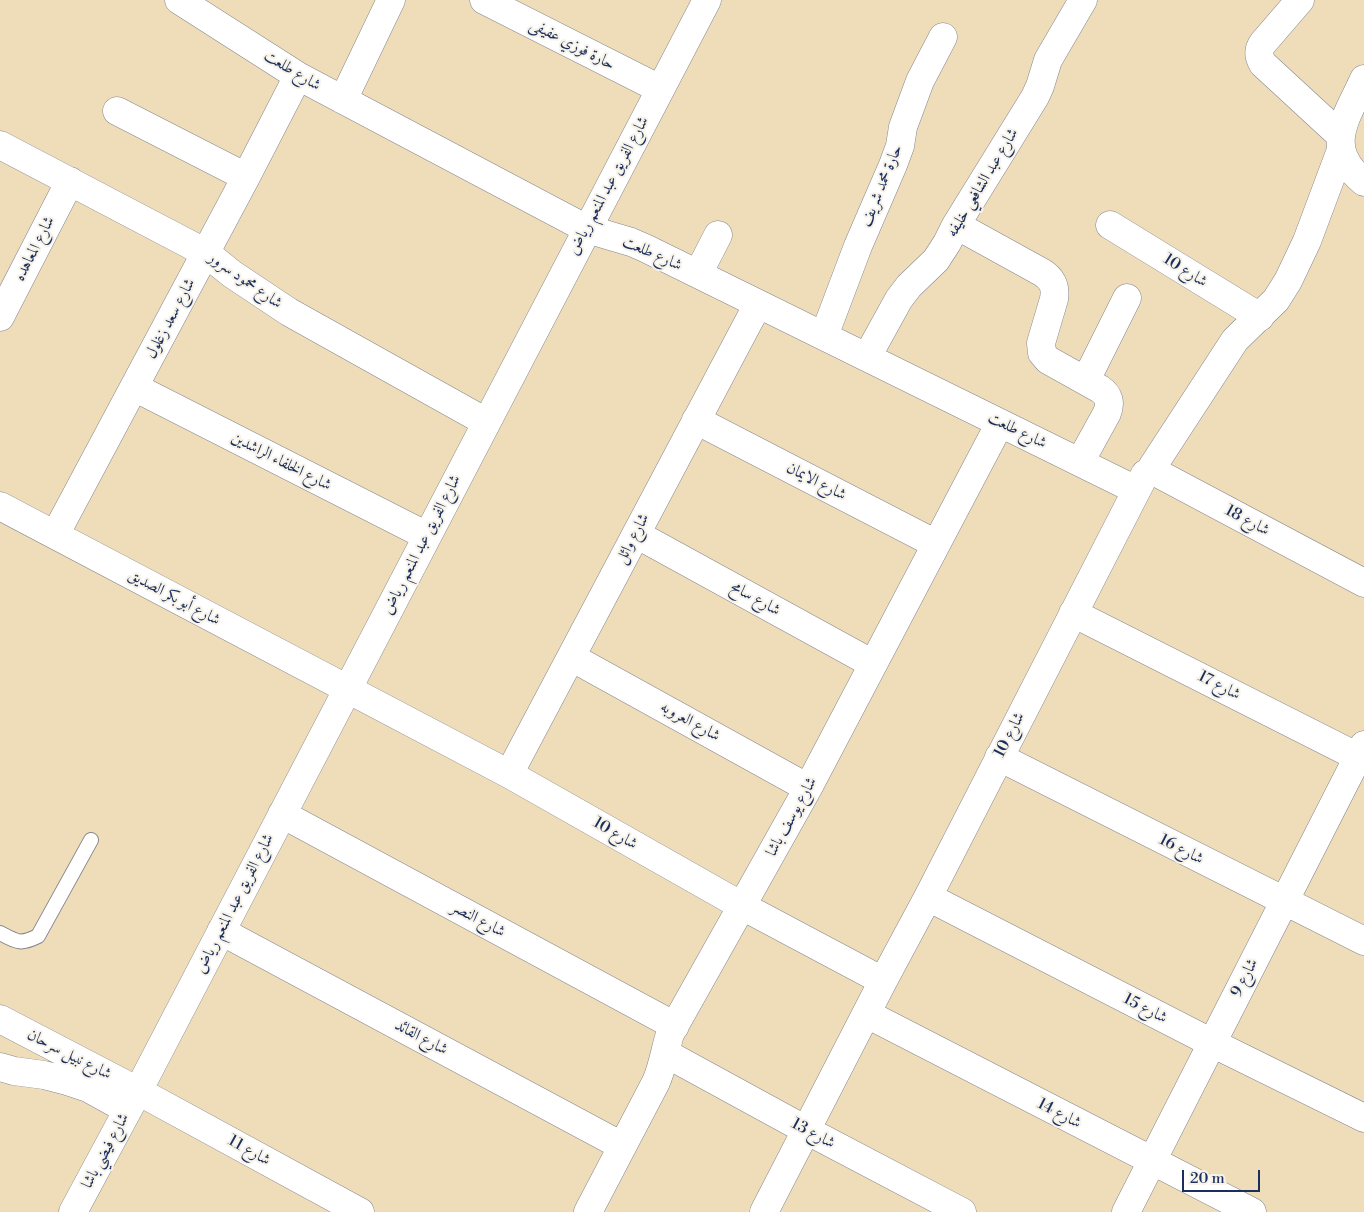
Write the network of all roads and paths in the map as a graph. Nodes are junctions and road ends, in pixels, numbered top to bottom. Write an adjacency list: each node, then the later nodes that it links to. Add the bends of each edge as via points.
1 (179, 0): 8 (street, شارع طلعت)
2 (391, 0): 11 (street)
3 (484, 0): 10 (street, حارة فوزي عفيفى)
4 (707, 0): 10 (street, شارع الفريق عبد المنعم رياض)
5 (1083, 0): 18 (street, شارع عبد الشافعي خليفه, via 1048,60 1035,98)
6 (1300, 0): 13 (street, via 1258,53 1263,64)
7 (943, 38): 28 (street, حارة محمد شريف, via 920,81 903,127 896,159)
8 (298, 76): 11 (street, شارع طلعت); 15 (street, شارع سعد زغلول)
9 (1364, 80): 13 (street, via 1345,120)
10 (660, 89): 20 (street, شارع الفريق عبد المنعم رياض)
11 (343, 100): 20 (street, شارع طلعت)
12 (117, 111): 15 (street)
13 (1340, 142): 17 (street, via 1346,164); 27 (street, شارع 10, via 1307,241 1288,281)
14 (0, 145): 16 (street, شارع محمود سرور)
15 (246, 177): 22 (street, شارع سعد زغلول)
16 (70, 181): 22 (street, شارع محمود سرور); 26 (street, شارع المعاهده)
17 (1364, 182)
18 (956, 225): 29 (street, شارع عبد الشافعي خليفه, via 936,260 899,299); 30 (street, via 1049,277 1055,292 1041,343 1042,353 1048,360)
19 (1110, 225): 27 (street, شارع 10)
20 (587, 229): 23 (street, شارع طلعت, via 631,242); 33 (street, شارع الفريق عبد المنعم رياض)
21 (718, 235): 23 (street)
22 (206, 253): 31 (street, شارع سعد زغلول); 33 (street, شارع محمود سرور, via 288,312)
23 (698, 274): 25 (street, شارع طلعت)
24 (1126, 298): 30 (street)
25 (758, 304): 28 (street, شارع طلعت); 32 (street, شارع وائل)
26 (0, 317)
27 (1260, 317): 36 (street, شارع 10, via 1235,340)
28 (824, 336): 29 (street, شارع طلعت)
29 (867, 357): 34 (street, شارع طلعت)
30 (1086, 380): 35 (street, via 1106,393 1110,406)
31 (134, 387): 39 (street, شارع سعد زغلول); 40 (street, شارع الخلفاء الراشدين)
32 (696, 420): 38 (street, شارع وائل); 41 (street, شارع الايمان)
33 (486, 422): 40 (street, شارع الفريق عبد المنعم رياض)
34 (1000, 422): 35 (street, شارع طلعت); 41 (street, شارع يوسف باشا)
35 (1080, 462): 36 (street, شارع طلعت)
36 (1143, 481): 42 (street, شارع 18, via 1154,472 1159,474); 43 (street, شارع 10)
37 (0, 506): 39 (street, شارع أبو بكر الصديق)
38 (636, 534): 44 (street, شارع وائل); 45 (street, شارع سامح)
39 (55, 535): 46 (street, شارع أبو بكر الصديق)
40 (427, 536): 46 (street, شارع الفريق عبد المنعم رياض)
41 (936, 544): 45 (street, شارع يوسف باشا)
42 (1364, 583)
43 (1073, 613): 47 (street, شارع 17); 48 (street, شارع 10)
44 (571, 657): 49 (street, شارع وائل); 50 (street, شارع العروبه)
45 (873, 664): 50 (street, شارع يوسف باشا)
46 (347, 689): 49 (street, شارع 10); 51 (street, شارع الفريق عبد المنعم رياض)
47 (1362, 753): 54 (street, شارع 9)
48 (999, 757): 53 (street, شارع 10); 54 (street, شارع 16)
49 (509, 774): 55 (street, شارع 10)
50 (808, 788): 55 (street, شارع يوسف باشا)
51 (282, 814): 56 (street, شارع الفريق عبد المنعم رياض); 62 (street, شارع النصر)
52 (91, 840): 57 (lane, via 38,936 26,942)
53 (928, 897): 59 (street, شارع 10); 63 (street, شارع 15)
54 (1284, 902): 58 (street, شارع 16); 63 (street, شارع 9)
55 (742, 906): 59 (street, شارع 10); 62 (street, شارع يوسف باشا)
56 (221, 931): 66 (street, شارع الفريق عبد المنعم رياض); 69 (street, شارع القائد)
57 (0, 933)
58 (1364, 942)
59 (883, 981): 60 (street, شارع 10)
60 (867, 1014): 68 (street, شارع 10); 70 (street, شارع 14)
61 (0, 1019): 66 (street, شارع نبيل سرحان)
62 (675, 1026): 64 (street, شارع يوسف باشا)
63 (1212, 1043): 67 (street, شارع 15); 70 (street, شارع 9)
64 (665, 1053): 68 (street, شارع 13); 69 (street, شارع يوسف باشا, via 656,1082)
65 (0, 1067): 66 (street, شارع نبيل سرحان, via 67,1080)
66 (133, 1100): 71 (street, شارع فيضي باشا); 72 (street, شارع 11)
67 (1364, 1118)
68 (806, 1130): 74 (street, شارع 10); 75 (street, شارع 13)
69 (622, 1146): 73 (street, شارع يوسف باشا)
70 (1152, 1161): 76 (street, شارع 9); 77 (street, شارع 14)
71 (74, 1212)
72 (360, 1212)
73 (588, 1212)
74 (764, 1212)
75 (962, 1212)
76 (1126, 1212)
77 (1252, 1212)

